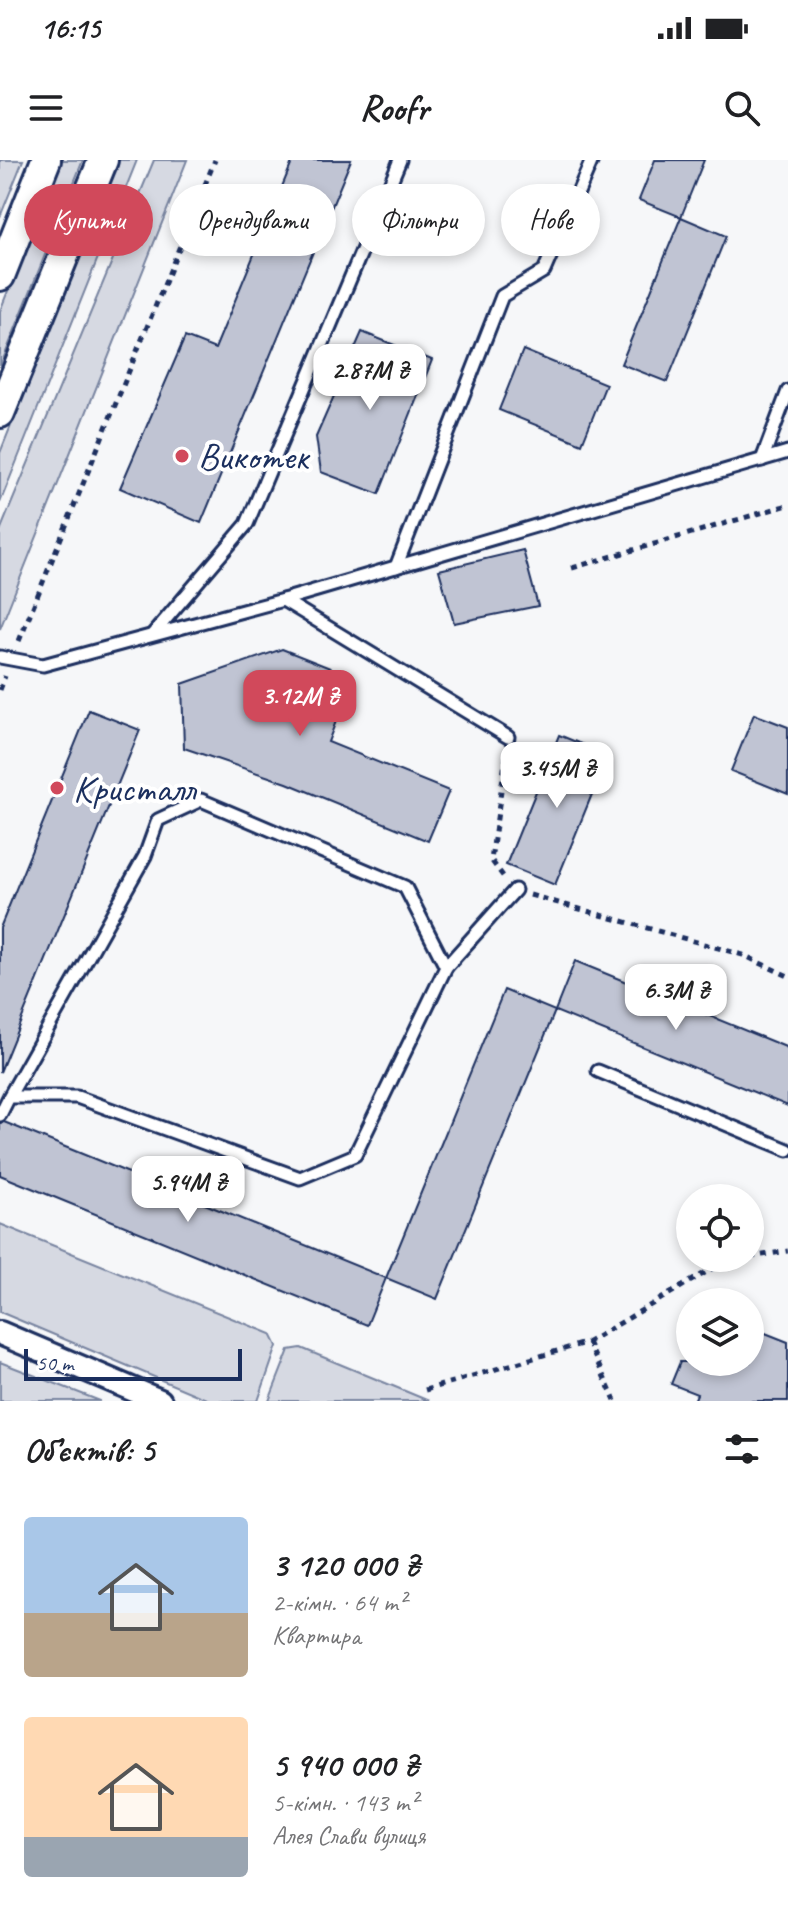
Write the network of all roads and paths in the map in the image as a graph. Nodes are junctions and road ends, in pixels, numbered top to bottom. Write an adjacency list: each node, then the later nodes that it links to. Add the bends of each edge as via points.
1 (46, 160): 6 (street)
2 (103, 160): 8 (street)
3 (215, 160): 16 (path)
4 (400, 160): 15 (lane, via 247,524)
5 (592, 160): 12 (lane, via 544,271 502,296)
6 (0, 276)
7 (788, 391): 10 (lane)
8 (0, 413)
9 (788, 452): 10 (lane)
10 (762, 460): 12 (lane)
11 (788, 505): 13 (path)
12 (396, 567): 14 (lane)
13 (572, 568)
14 (283, 600): 15 (lane); 18 (lane)
15 (152, 636): 16 (lane, via 43,665)
16 (6, 658): 17 (path)
17 (0, 690)
18 (508, 737): 19 (path, via 491,860)
19 (515, 890): 20 (lane); 21 (path, via 743,955)
20 (446, 967): 23 (lane, via 355,1155 300,1178 77,1097); 23 (lane, via 405,887 201,800 158,820 145,856)
21 (788, 976)
22 (598, 1071): 25 (lane)
23 (9, 1097): 24 (lane)
24 (0, 1115)
25 (788, 1150)
26 (788, 1251): 27 (path)
27 (764, 1255)
28 (706, 1272): 30 (path)
29 (0, 1333): 32 (street)
30 (588, 1342): 31 (path); 33 (path)
31 (425, 1390)
32 (160, 1401)
33 (615, 1401)

